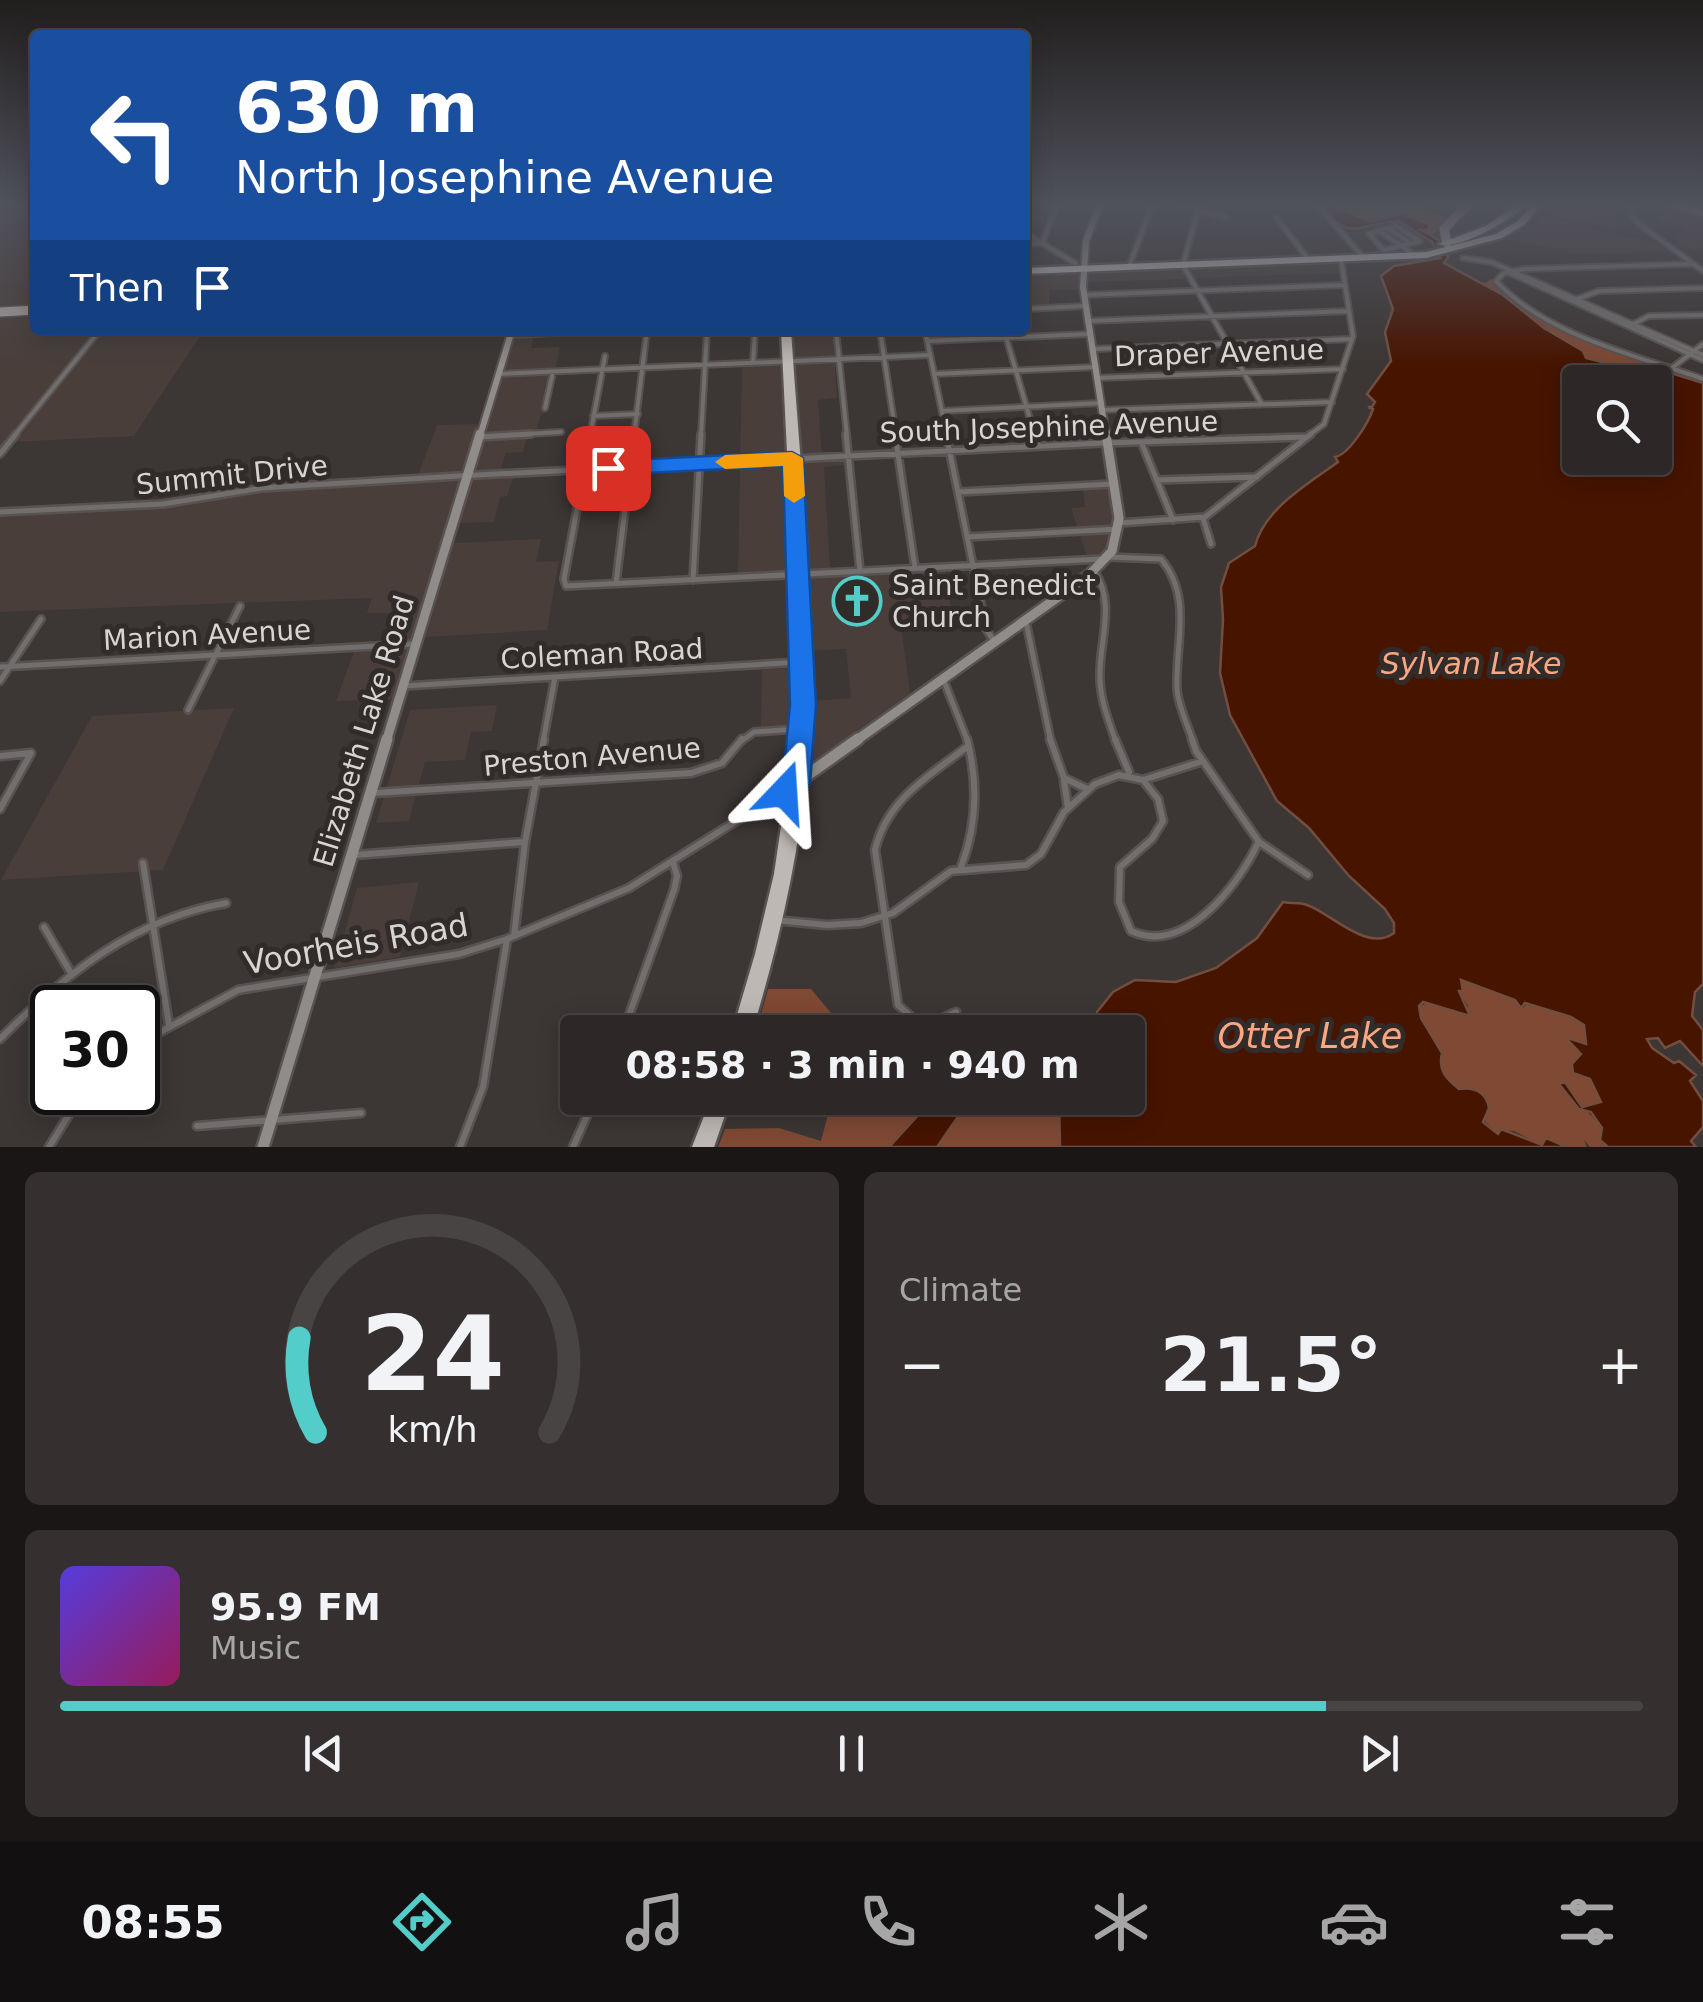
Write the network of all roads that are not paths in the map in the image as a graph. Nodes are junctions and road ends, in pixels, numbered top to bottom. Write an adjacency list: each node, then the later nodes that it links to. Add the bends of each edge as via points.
1 (1066, 259): 10 (street)
2 (1080, 259): 10 (main road)
3 (1131, 259): 11 (street)
4 (1185, 259): 9 (street)
5 (1341, 259): 6 (highway); 8 (highway); 15 (street)
6 (1352, 259)
7 (1475, 259): 14 (street)
8 (1308, 260): 9 (highway)
9 (1183, 265): 11 (highway); 17 (street)
10 (1078, 266): 11 (highway); 13 (highway); 18 (main road)
11 (1128, 267)
12 (1698, 268): 14 (street)
13 (1030, 271)
14 (1510, 271): 19 (street); 54 (street, via 1497,284 1522,304)
15 (1345, 285): 17 (street); 23 (street)
16 (1703, 288): 19 (street, via 1599,291)
17 (1198, 290): 18 (street); 26 (street)
18 (1084, 295): 20 (main road)
19 (1574, 300): 28 (street)
20 (1085, 306): 21 (street); 27 (main road)
21 (1030, 309)
22 (30, 310): 24 (main road)
23 (1350, 310): 26 (street); 40 (street)
24 (0, 312)
25 (1703, 315): 28 (street, via 1649,316)
26 (1212, 316): 27 (street); 42 (street)
27 (1088, 321): 29 (main road)
28 (1630, 325): 45 (street)
29 (1090, 334): 39 (street); 44 (main road)
30 (96, 335): 82 (street)
31 (510, 335): 63 (main road, Elizabeth Lake Road)
32 (647, 335): 55 (street)
33 (707, 335): 53 (street)
34 (755, 335): 52 (street)
35 (786, 335): 51 (highway)
36 (836, 335): 50 (street)
37 (881, 335): 48 (street)
38 (925, 335): 41 (street)
39 (1006, 337): 41 (street); 58 (street)
40 (1352, 339): 42 (street); 59 (street)
41 (927, 341): 46 (street)
42 (1227, 343): 44 (street); 61 (street)
43 (1703, 344): 45 (street)
44 (1092, 348): 62 (main road)
45 (1690, 352): 49 (street); 56 (street)
46 (930, 355): 48 (street); 64 (street)
47 (604, 356): 57 (street)
48 (884, 357): 50 (street); 81 (street)
49 (1703, 357)
50 (839, 360): 51 (street); 83 (street)
51 (787, 362): 52 (street); 84 (highway)
52 (753, 363): 53 (street)
53 (705, 365): 55 (street); 85 (street)
54 (1664, 365)
55 (644, 368): 57 (street); 72 (street)
56 (1672, 368): 65 (street)
57 (602, 370): 60 (street); 73 (street)
58 (1016, 370): 62 (street, Draper Avenue); 64 (street, Draper Avenue); 68 (street)
59 (1343, 370): 61 (street, Draper Avenue); 66 (street)
60 (553, 372): 63 (street); 70 (street)
61 (1244, 372): 62 (street, Draper Avenue); 67 (street)
62 (1096, 373): 69 (main road)
63 (498, 374): 75 (main road, Elizabeth Lake Road)
64 (934, 374): 71 (street)
65 (1703, 379)
66 (1332, 402): 67 (street); 76 (street, via 1324,424)
67 (1262, 403): 69 (street)
68 (1026, 407): 69 (street); 71 (street); 79 (street)
69 (1102, 407): 78 (main road)
70 (544, 408)
71 (942, 411): 80 (street)
72 (638, 414): 73 (street); 86 (street)
73 (592, 416): 87 (street)
74 (561, 432): 75 (street)
75 (479, 437): 88 (main road, Elizabeth Lake Road)
76 (1308, 437): 77 (street, South Josephine Avenue); 89 (street)
77 (1142, 443): 78 (street, South Josephine Avenue); 90 (street)
78 (1107, 444): 79 (street, South Josephine Avenue); 91 (main road)
79 (1038, 446): 80 (street, South Josephine Avenue)
80 (948, 451): 81 (street, South Josephine Avenue); 92 (street)
81 (898, 453): 83 (street, South Josephine Avenue); 101 (street)
82 (0, 454)
83 (848, 456): 84 (street, South Josephine Avenue); 102 (street)
84 (792, 458): 85 (street, South Josephine Avenue); 104 (highway)
85 (700, 463): 86 (street, South Josephine Avenue); 105 (street)
86 (631, 466): 87 (street, Summit Drive); 106 (street)
87 (584, 469): 88 (street, Summit Drive); 106 (street, via 564,579 566,586)
88 (468, 475): 93 (street, Summit Drive, via 262,488 168,504); 111 (main road, Elizabeth Lake Road)
89 (1257, 477): 90 (street); 94 (street)
90 (1157, 480): 95 (street)
91 (1114, 484): 92 (street); 96 (main road)
92 (958, 492): 97 (street)
93 (0, 512)
94 (1203, 518): 95 (street); 98 (street)
95 (1173, 520): 96 (street)
96 (1119, 526): 97 (street); 99 (main road)
97 (967, 537): 100 (street)
98 (1211, 544)
99 (1106, 558): 100 (street); 103 (main road); 124 (street, via 1160,559 1174,572 1182,616 1177,692)
100 (973, 565): 101 (street); 110 (street)
101 (916, 568): 102 (street)
102 (860, 571): 104 (street)
103 (1094, 571): 109 (main road); 125 (street, via 1107,595 1100,686)
104 (798, 574): 105 (street); 113 (highway)
105 (693, 580): 106 (street)
106 (616, 583)
107 (240, 606): 112 (street)
108 (42, 619): 114 (street)
109 (1024, 620): 110 (main road); 126 (street, via 1046,730)
110 (994, 641): 117 (main road)
111 (416, 644): 112 (street, Marion Avenue); 119 (main road, Elizabeth Lake Road)
112 (215, 655): 114 (street, Marion Avenue); 120 (street)
113 (803, 662): 116 (street, Coleman Road); 121 (highway)
114 (10, 666): 115 (street, Marion Avenue); 118 (street)
115 (0, 667)
116 (555, 677): 119 (street, Coleman Road); 128 (street)
117 (942, 678): 122 (street); 129 (street)
118 (0, 681)
119 (404, 686): 131 (main road, Elizabeth Lake Road)
120 (188, 710)
121 (802, 728): 128 (street, Preston Avenue, via 754,732 710,769); 129 (highway)
122 (968, 746): 139 (street, via 975,825); 142 (street, via 897,800 884,820 876,850)
123 (0, 756): 133 (street, via 31,753)
124 (1203, 762): 127 (street); 135 (street)
125 (1130, 772): 127 (street); 130 (street)
126 (1064, 778): 130 (street); 132 (street)
127 (1144, 780): 135 (street, via 1163,821 1152,839 1122,861 1117,885 1123,920 1136,934 1166,936 1209,913)
128 (535, 782): 131 (street, Preston Avenue); 134 (street)
129 (796, 783): 138 (street, Voorheis Road); 143 (highway)
130 (1087, 789): 132 (street)
131 (371, 793): 136 (main road, Elizabeth Lake Road)
132 (1068, 808): 139 (street, via 1035,861)
133 (0, 809)
134 (525, 842): 136 (street); 146 (street)
135 (1258, 842): 140 (street)
136 (352, 855): 148 (main road, Elizabeth Lake Road)
137 (143, 862): 144 (street)
138 (673, 862): 146 (street, Voorheis Road); 150 (street, via 674,890)
139 (960, 868): 142 (street)
140 (1308, 875)
141 (226, 903): 144 (street)
142 (884, 917): 143 (street, via 830,926); 149 (street, via 894,991 904,1014 926,1022)
143 (772, 920): 151 (highway)
144 (152, 926): 147 (street); 152 (street)
145 (44, 927): 147 (street)
146 (511, 937): 148 (street, Voorheis Road, via 459,954); 163 (street, via 482,1088)
147 (71, 973): 154 (street)
148 (315, 978): 152 (street, Voorheis Road, via 238,990); 159 (main road, Elizabeth Lake Road)
149 (956, 1012)
150 (629, 1015)
151 (747, 1015)
152 (170, 1025): 153 (street, Voorheis Road)
153 (160, 1031)
154 (0, 1038)
155 (361, 1113): 159 (street)
156 (68, 1115): 161 (street)
157 (587, 1115): 164 (street)
158 (715, 1115): 165 (highway)
159 (271, 1122): 160 (street); 162 (main road, Elizabeth Lake Road)
160 (197, 1126)
161 (48, 1147)
162 (264, 1147)
163 (460, 1147)
164 (573, 1147)
165 (703, 1147)

